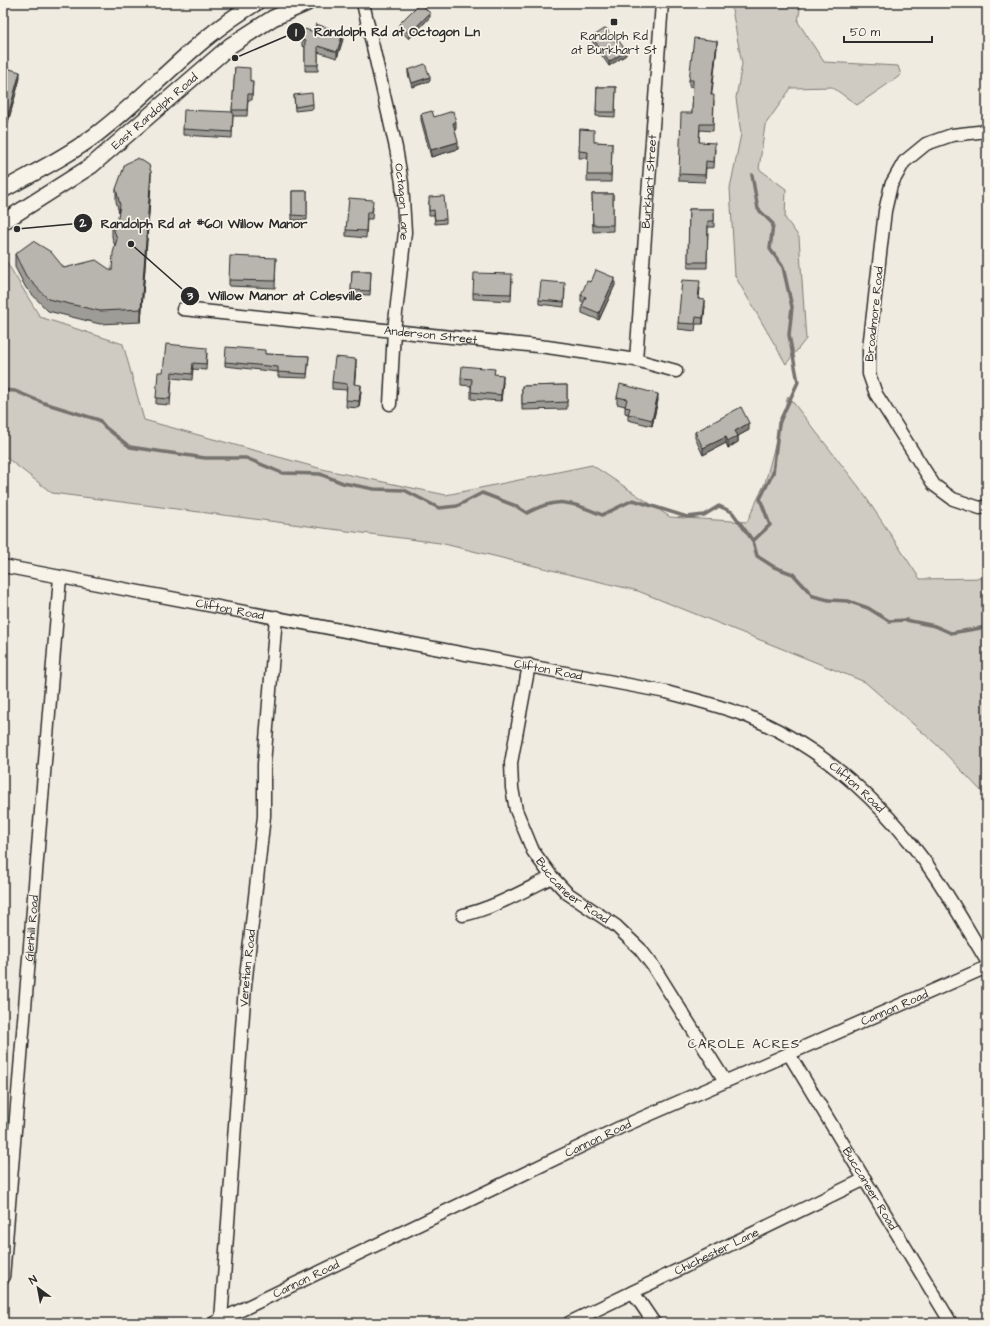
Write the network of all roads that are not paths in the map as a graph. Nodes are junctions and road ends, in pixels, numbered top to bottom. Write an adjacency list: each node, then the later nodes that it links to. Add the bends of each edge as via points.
1 (256, 3): 6 (main road, East Randolph Road, via 220,26 97,134 55,162)
2 (307, 3): 7 (main road, East Randolph Road, via 273,18 231,44 91,166)
3 (363, 3): 9 (street, Octagon Lane, via 402,184 405,232)
4 (662, 3): 10 (street, Burkhart Street)
5 (987, 131): 13 (street, Broadmore Road, via 952,135 926,144 904,162 891,185 869,348 869,374 876,394 934,485 953,499 980,508)
6 (3, 190)
7 (3, 222)
8 (183, 309): 9 (street, Anderson Street)
9 (394, 331): 10 (street, Anderson Street, via 547,347); 12 (street, Octagon Lane)
10 (636, 360): 11 (street, Anderson Street)
11 (676, 371)
12 (390, 404)
13 (987, 506)
14 (3, 566): 15 (street, Clifton Road)
15 (60, 577): 16 (street, Clifton Road); 25 (street, Glenhill Road)
16 (276, 617): 17 (street, Clifton Road); 27 (street, Venetian Road, via 264,764 264,816 246,979)
17 (528, 665): 18 (street, Buccaneer Road, via 511,763 512,788 516,810 533,850); 20 (street, Clifton Road, via 709,703 747,716 811,750 851,779 897,826 924,860)
18 (552, 877): 19 (street, via 488,907); 23 (street, Buccaneer Road, via 567,892 616,926 640,949)
19 (463, 915)
20 (987, 961)
21 (987, 967): 22 (street, Cannon Road)
22 (789, 1054): 23 (street, Cannon Road); 24 (street, Buccaneer Road)
23 (725, 1081): 27 (street, Cannon Road, via 619,1128)
24 (865, 1179): 26 (street, Chichester Lane); 30 (street, Buccaneer Road)
25 (3, 1278)
26 (633, 1292): 28 (street, Chichester Lane); 29 (street)
27 (218, 1321)
28 (569, 1323)
29 (654, 1323)
30 (951, 1323)

